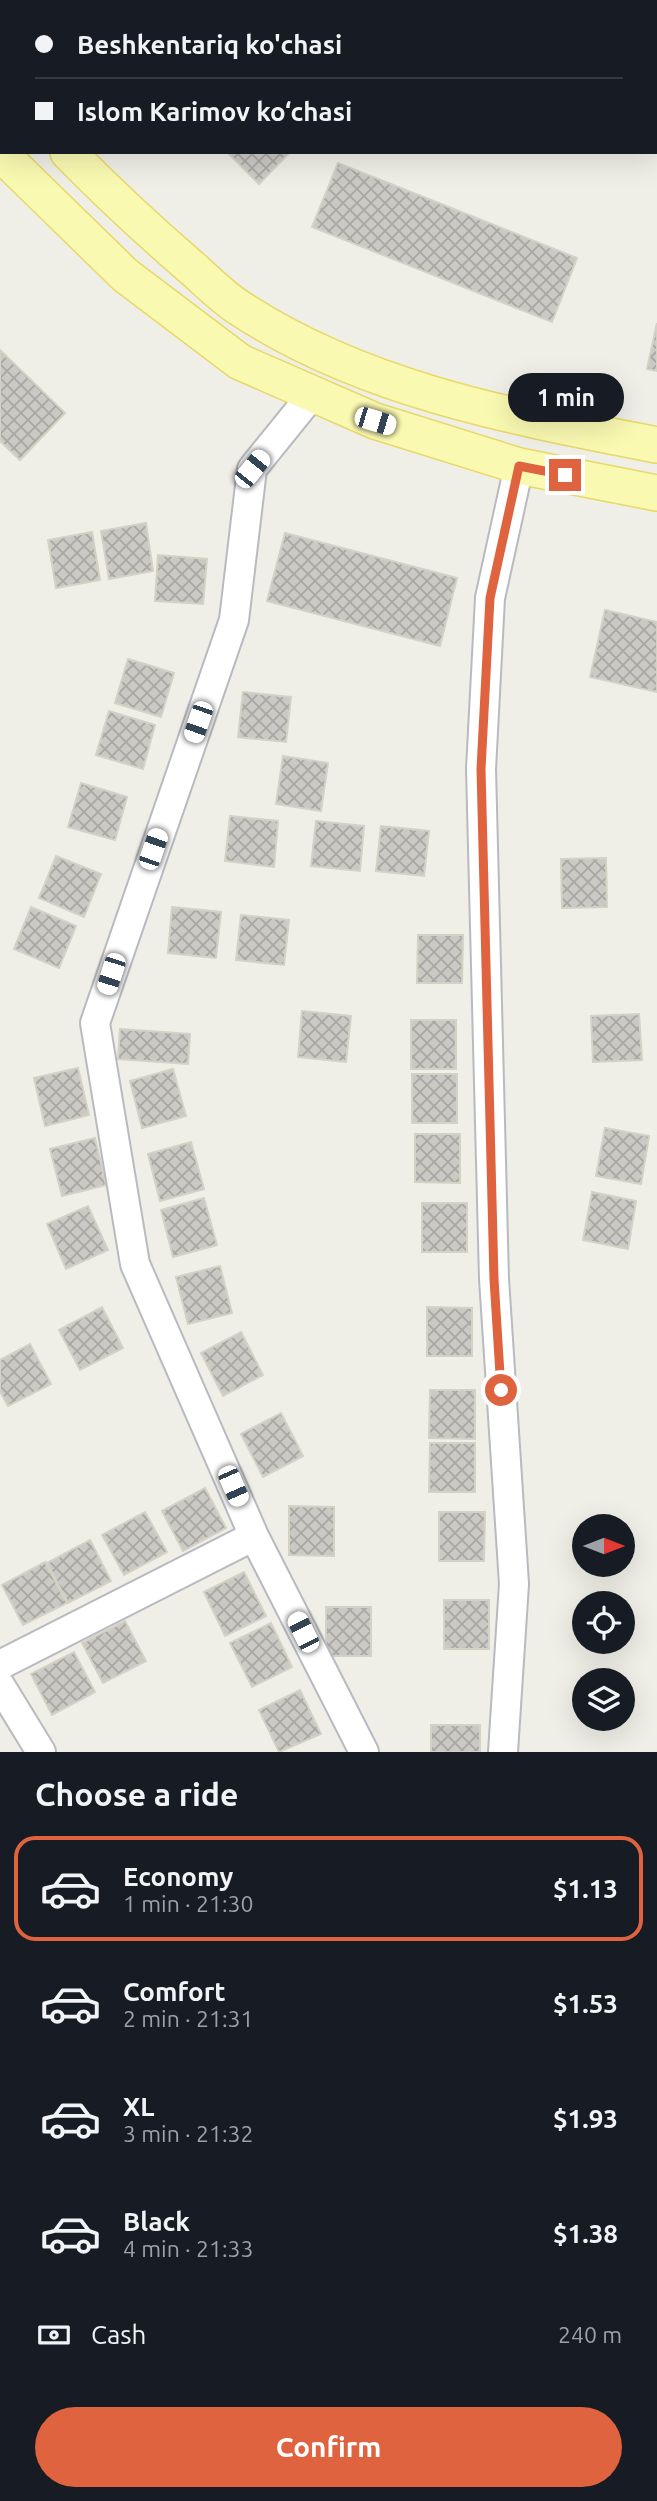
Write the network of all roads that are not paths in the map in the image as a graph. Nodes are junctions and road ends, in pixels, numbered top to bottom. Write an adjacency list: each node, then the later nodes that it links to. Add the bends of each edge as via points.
1 (1, 154): 3 (main road, via 125,275 240,362)
2 (70, 154): 4 (main road, via 133,218 239,308 304,346 367,372 500,413)
3 (311, 396): 5 (main road); 7 (street, via 252,469 234,620 95,1023 135,1265)
4 (657, 445)
5 (519, 466): 6 (main road); 12 (street, via 490,598 481,769 494,1279 514,1584)
6 (657, 493)
7 (254, 1536): 8 (street); 11 (street)
8 (0, 1665)
9 (0, 1685): 10 (street)
10 (41, 1752)
11 (364, 1752)
12 (503, 1752)

